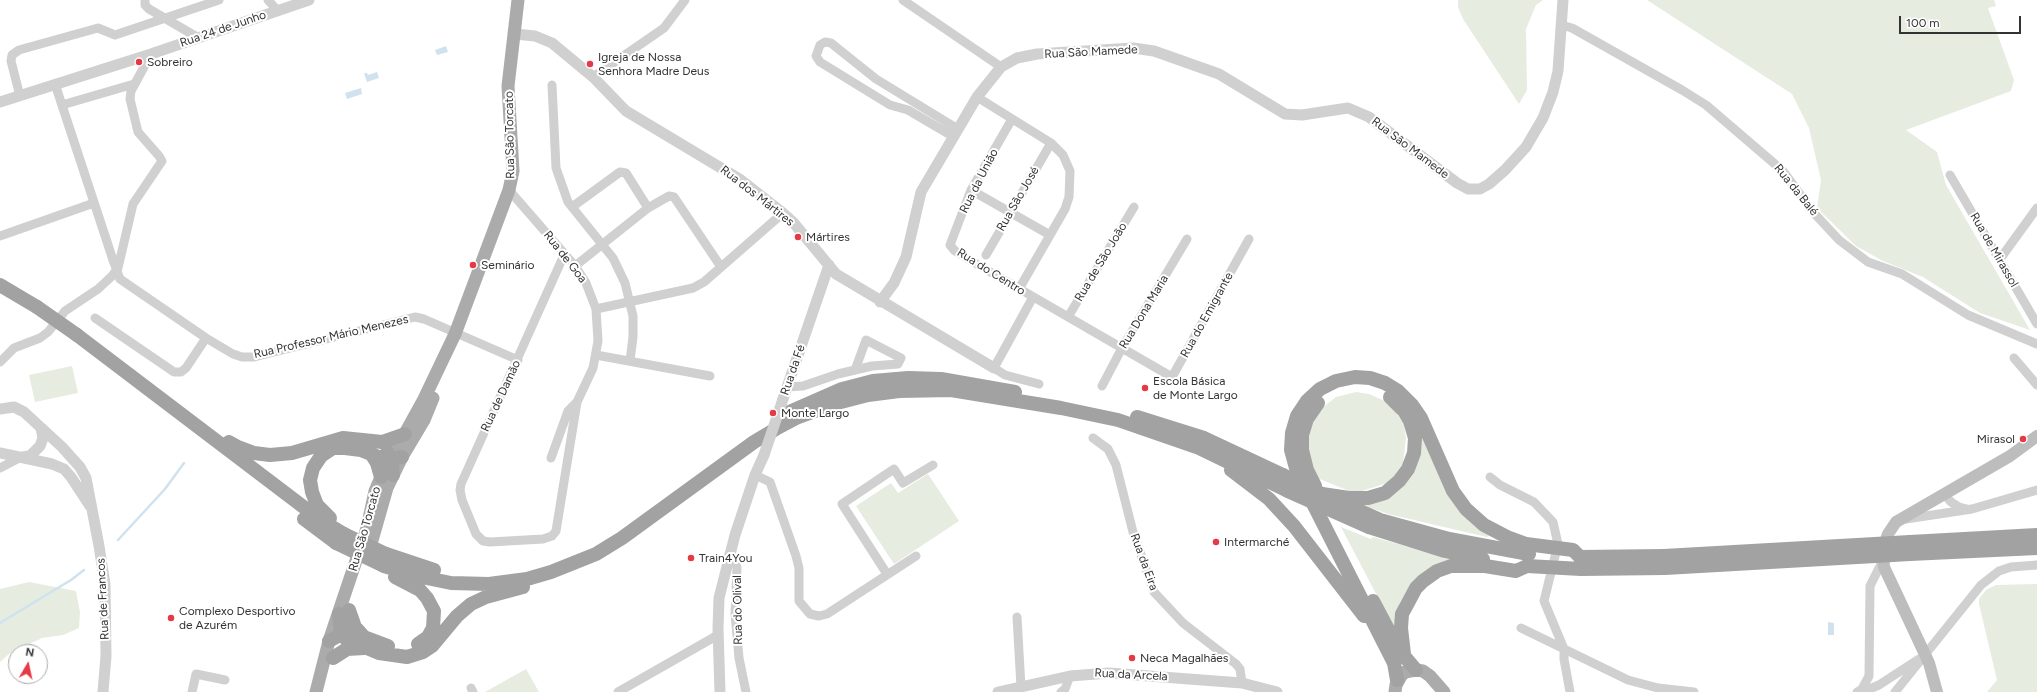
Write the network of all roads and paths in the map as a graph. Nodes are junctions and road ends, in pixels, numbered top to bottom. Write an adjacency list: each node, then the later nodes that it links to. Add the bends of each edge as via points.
1 (145, 0): 10 (street, via 145,5)
2 (219, 0): 10 (street)
3 (268, 0): 9 (street)
4 (309, 0): 9 (street, Rua 24 de Junho)
5 (518, 0): 12 (main road, Rua São Torcato)
6 (685, 0): 16 (street, via 664,28)
7 (903, 0): 15 (street)
8 (1562, 0): 11 (street, Rua São Mamede)
9 (277, 10): 13 (street, Rua 24 de Junho)
10 (164, 18): 13 (street); 20 (street, via 115,35 98,28 19,50 12,55 11,61)
11 (1561, 25): 15 (street, Rua São Mamede, via 1554,92 1543,118 1526,147 1506,170 1480,189 1468,188 1457,183 1368,117 1348,108 1302,115 1285,114 1219,74 1154,51 1133,48 1037,54 1017,58); 63 (street, Rua da Balé, via 1572,28 1706,105 1783,171 1828,229 1868,262 1902,274 1968,315)
12 (515, 34): 16 (street, Rua dos Mártires, via 535,36 552,43); 28 (main road, Rua São Torcato, via 508,86 513,171)
13 (197, 37): 14 (street, Rua 24 de Junho)
14 (151, 54): 17 (street, Rua 24 de Junho); 18 (street)
15 (1001, 67): 21 (street, Rua São Mamede)
16 (593, 77): 36 (street, Rua dos Mártires, via 626,111 728,172)
17 (55, 84): 20 (street, Rua 24 de Junho); 23 (street, Rua Professor Mário Menezes)
18 (134, 84): 23 (street); 70 (street, via 130,99 138,132 162,161 133,204 118,268 98,288 65,311 48,332 40,338 14,348)
19 (552, 85): 31 (street, via 556,168 564,194)
20 (20, 96): 22 (street, Rua 24 de Junho)
21 (977, 97): 24 (street); 25 (street, Rua São Mamede)
22 (0, 102)
23 (62, 105): 30 (street, Rua Professor Mário Menezes)
24 (1012, 119): 26 (street); 29 (street, Rua da União)
25 (956, 133): 25 (street, via 876,78 831,43 825,42 820,45 816,56 820,62 890,105 908,110); 54 (street, Rua São Mamede, via 921,192 906,257 894,283)
26 (1051, 143): 35 (street, Rua São José); 37 (street, via 1063,156 1070,172 1069,197)
27 (1950, 176): 45 (street, Rua de Mirassol)
28 (509, 190): 43 (street, Rua de Goa); 60 (main road, Rua São Torcato)
29 (971, 190): 35 (street); 42 (street, Rua da União)
30 (94, 203): 38 (street); 62 (street, Rua Professor Mário Menezes, bridge, via 120,279)
31 (572, 207): 33 (street, via 620,172 626,173); 41 (street)
32 (1134, 207): 57 (street, Rua de São João)
33 (648, 208): 41 (street); 48 (street, via 664,197 674,197)
34 (2037, 208): 45 (street)
35 (1010, 212): 37 (street); 44 (street, Rua São José)
36 (783, 213): 46 (street, Rua dos Mártires); 48 (street)
37 (1050, 235): 50 (street)
38 (0, 236)
39 (1187, 239): 64 (street, Rua Dona Maria)
40 (1249, 239): 64 (street, Rua do Emigrante, via 1172,377)
41 (602, 244): 47 (street); 53 (street, via 619,270)
42 (950, 245): 50 (street, Rua do Centro, via 955,251)
43 (564, 255): 47 (street, Rua de Goa); 68 (street, Rua de Damão)
44 (986, 255)
45 (2000, 259): 59 (street, Rua de Mirassol)
46 (829, 265): 54 (street, Rua dos Mártires, via 836,274); 77 (street, Rua da Fé)
47 (575, 266): 55 (street, Rua de Goa, via 586,283)
48 (721, 267): 53 (street, via 693,288)
49 (0, 285): 56 (highway)
50 (1019, 289): 52 (street, Rua do Centro)
51 (0, 294): 56 (highway)
52 (1033, 297): 57 (street, Rua do Emigrante); 71 (street)
53 (631, 302): 55 (street); 69 (street, via 633,337)
54 (880, 302): 71 (street, Rua dos Mártires)
55 (596, 309): 66 (street, Rua de Goa)
56 (36, 311): 61 (highway, bridge)
57 (1068, 317): 64 (street, Rua do Emigrante)
58 (94, 318): 62 (street, via 174,372 181,372 186,368)
59 (2037, 324)
60 (455, 334): 62 (street, Rua Professor Mário Menezes, via 424,319 406,318 254,356 233,354); 65 (main road, Rua São Torcato); 68 (street, Rua Professor Mário Menezes)
61 (76, 338): 81 (highway); 106 (highway)
62 (206, 338)
63 (2037, 344)
64 (1122, 348): 76 (street, Rua Dona Maria)
65 (446, 354): 82 (main road, Rua São Torcato); 89 (main road, Rua São Torcato, via 427,415)
66 (596, 355): 69 (street); 78 (street, Rua de Goa)
67 (2014, 358): 75 (street)
68 (518, 360): 104 (street, Rua de Damão, via 461,484 462,500)
69 (630, 361): 73 (street)
70 (0, 362)
71 (994, 368): 74 (street, Rua dos Mártires, via 1005,375)
72 (855, 370): 72 (street, via 898,364 901,358 866,340); 77 (street, via 802,386)
73 (710, 376)
74 (1039, 384)
75 (2037, 385)
76 (1102, 386)
77 (787, 387): 93 (street, Rua da Fé, bridge)
78 (577, 402): 90 (street, Rua de Goa, via 568,411); 104 (street, Rua de Goa, via 556,531 552,536 543,539 490,542)
79 (0, 408): 80 (street, Rua de Francos, via 14,407 24,412)
80 (41, 428): 88 (street, via 43,438 40,446 30,456); 99 (street, Rua de Francos, via 80,467 86,478)
81 (209, 434): 86 (highway, via 221,436 254,453 270,455 292,453 343,438); 106 (highway, via 322,521)
82 (405, 434): 86 (highway); 89 (main road, Rua São Torcato)
83 (2037, 436): 97 (main road, via 2010,456)
84 (1093, 438): 131 (street, Rua da Eira, via 1108,449 1116,465 1133,532 1154,592 1183,624 1236,664 1240,669)
85 (1199, 448): 105 (highway, via 1118,420 1060,408 951,390 883,392 837,403 779,427 748,446); 110 (highway, bridge, via 1369,527 1444,551 1486,560); 121 (highway, via 1202,455 1236,472 1269,499 1294,526)
86 (372, 449): 89 (highway, via 386,460); 94 (highway, via 377,463); 106 (highway, via 333,448 320,456 313,468 310,480 312,492 317,505 326,516 343,529)
87 (0, 453): 88 (street, Rua de Francos)
88 (21, 457): 92 (street); 99 (street, Rua de Francos, via 52,464 64,470)
89 (397, 458): 94 (highway)
90 (551, 458)
91 (933, 465): 115 (street, via 903,483 894,469 842,504)
92 (0, 468)
93 (756, 475): 109 (street, Rua da Fé); 115 (street, via 770,482 798,562 799,602 810,614 827,614)
94 (387, 476): 116 (main road, Rua São Torcato, via 375,491)
95 (1490, 477): 124 (street, via 1500,486 1534,502 1553,522 1558,544 1544,601)
96 (2037, 490): 100 (street)
97 (1941, 495): 100 (street, via 1959,507); 101 (street, via 1937,507); 102 (main road)
98 (1349, 503): 110 (highway, via 1380,520 1449,539); 112 (highway, bridge, via 1322,494 1204,438 1163,424 986,386 941,379 908,378 873,381 842,389 780,416 609,537 547,566 488,577 452,574); 126 (highway, via 1385,493 1408,469 1414,453 1415,438 1404,411 1388,396 1369,388 1339,389 1314,406 1302,435 1302,450 1307,470)
99 (91, 508): 137 (street, Rua de Francos, via 105,584 106,656)
100 (1972, 509): 101 (street)
101 (1947, 513): 102 (street)
102 (1896, 522): 113 (main road, via 1888,534 1883,549)
103 (2037, 535): 107 (highway)
104 (479, 537)
105 (622, 538): 112 (highway, via 596,554 552,572 527,579 489,584 451,582 417,576); 123 (highway, via 606,553 582,567 550,580 497,594 471,604 456,616 432,646 417,654 407,657 394,656)
106 (340, 539): 112 (highway, bridge)
107 (1910, 548): 108 (highway); 110 (highway, bridge, via 1665,568 1581,569); 110 (highway, bridge, via 1580,557 1573,550)
108 (2037, 548)
109 (729, 554): 120 (street, Rua da Fé, via 719,598); 143 (street, Rua do Olival, via 737,567 735,614 739,658)
110 (1528, 555): 121 (highway, via 1507,538 1484,525 1466,509 1453,491 1421,418 1398,391 1370,378 1354,377 1336,381 1320,389 1307,401 1297,416 1291,450 1297,472 1367,607); 126 (highway, via 1516,571 1485,566 1451,566 1437,571 1423,581 1416,588 1402,614)
111 (916, 556): 115 (street)
112 (385, 560): 123 (highway, via 389,574 411,584 424,594 434,611 433,628 424,641 406,648)
113 (1883, 560): 125 (main road, via 1894,590); 135 (street, via 1870,586 1869,676)
114 (2037, 565): 125 (street, via 2011,567 1990,577 1974,593)
115 (887, 574)
116 (344, 612): 119 (highway); 122 (main road, Rua São Torcato); 123 (highway)
117 (1017, 617): 132 (street)
118 (1521, 628): 124 (street)
119 (341, 633): 122 (highway); 123 (highway, via 346,639); 127 (main road)
120 (718, 635): 141 (street); 142 (street, Rua da Fé)
121 (1380, 638): 134 (highway, via 1394,663)
122 (329, 642): 139 (main road, Rua São Torcato)
123 (364, 642): 127 (highway)
124 (1564, 649): 148 (street); 149 (street, via 1628,680 1658,688)
125 (1926, 655): 135 (street, via 1879,686); 150 (street); 151 (main road)
126 (1404, 656): 128 (highway)
127 (334, 658): 140 (main road)
128 (1416, 670): 133 (main road, via 1430,676); 134 (main road, via 1405,672)
129 (1070, 676): 131 (street, Rua da Arcela, via 1109,673); 132 (street, Rua da Arcela); 145 (street, via 1065,689)
130 (225, 680): 138 (street, via 196,674)
131 (1242, 683): 136 (street, Rua da Arcela)
132 (1021, 687): 144 (street, Rua da Arcela)
133 (1434, 687): 147 (main road)
134 (1395, 689)
135 (1860, 690)
136 (1265, 691): 146 (street, Rua da Arcela)
137 (103, 692)
138 (192, 692)
139 (316, 692)
140 (320, 692)
141 (618, 692)
142 (720, 692)
143 (746, 692)
144 (998, 692)
145 (1061, 692)
146 (1277, 692)
147 (1444, 692)
148 (1570, 692)
149 (1694, 692)
150 (1894, 692)
151 (1937, 692)

